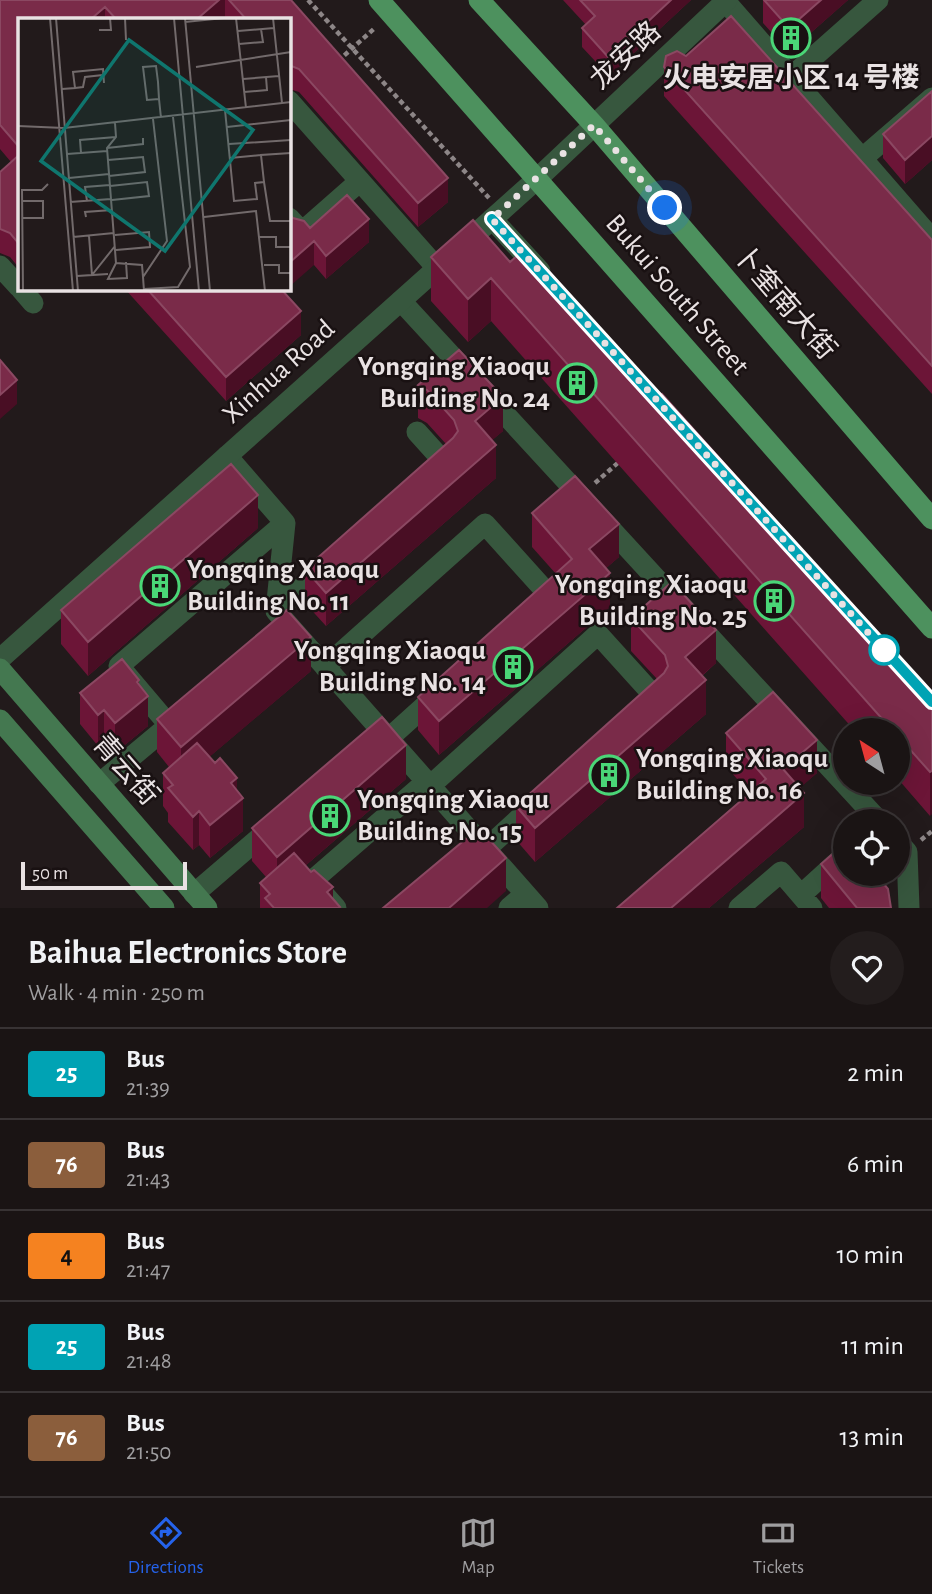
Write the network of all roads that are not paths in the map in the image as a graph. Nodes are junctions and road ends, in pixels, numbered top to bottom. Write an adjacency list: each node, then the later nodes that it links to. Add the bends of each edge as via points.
1 (479, 0): 8 (main road)
2 (878, 0): 5 (street)
3 (726, 1): 5 (street); 8 (street, 龙安路)
4 (385, 7): 10 (main road, Bukui South Street)
5 (791, 77): 14 (street)
6 (932, 97): 9 (street)
7 (290, 102): 11 (street)
8 (594, 125): 10 (street, Xinhua Road); 23 (main road, 卜奎南大街)
9 (865, 156)
10 (537, 179): 12 (street, Xinhua Road); 28 (main road, Bukui South Street)
11 (360, 181): 13 (street, via 302,232); 16 (street)
12 (497, 215): 16 (street, Xinhua Road); 18 (street)
13 (290, 219)
14 (927, 224)
15 (0, 266): 17 (street)
16 (437, 268): 19 (street, Xinhua Road)
17 (18, 286)
18 (558, 291)
19 (401, 301): 21 (street, Xinhua Road); 42 (street)
20 (417, 432): 22 (street, via 444,462)
21 (227, 456): 24 (street); 30 (street, Xinhua Road)
22 (414, 489)
23 (932, 519)
24 (285, 523): 26 (street); 37 (street, via 119,666)
25 (345, 550): 26 (street)
26 (282, 618): 29 (street); 31 (street)
27 (519, 622): 31 (street, via 549,595 485,524)
28 (932, 628)
29 (268, 642)
30 (0, 659)
31 (326, 667): 38 (street)
32 (0, 669): 39 (main road, 青云街)
33 (458, 676): 38 (street)
34 (189, 709): 37 (street)
35 (0, 720): 51 (main road)
36 (625, 723): 40 (street, via 655,696 598,634)
37 (169, 725): 39 (street)
38 (381, 737): 40 (street)
39 (99, 784): 48 (main road, 青云街)
40 (428, 784): 44 (street); 52 (street, via 312,881)
41 (555, 786): 44 (street)
42 (868, 809)
43 (288, 813): 48 (street)
44 (483, 846): 45 (street); 49 (street)
45 (462, 859)
46 (833, 870): 50 (street)
47 (908, 886): 55 (street)
48 (200, 901)
49 (531, 901): 53 (street)
50 (807, 902): 54 (street, via 780,872)
51 (164, 908)
52 (336, 908)
53 (509, 908)
54 (739, 908)
55 (908, 908)

